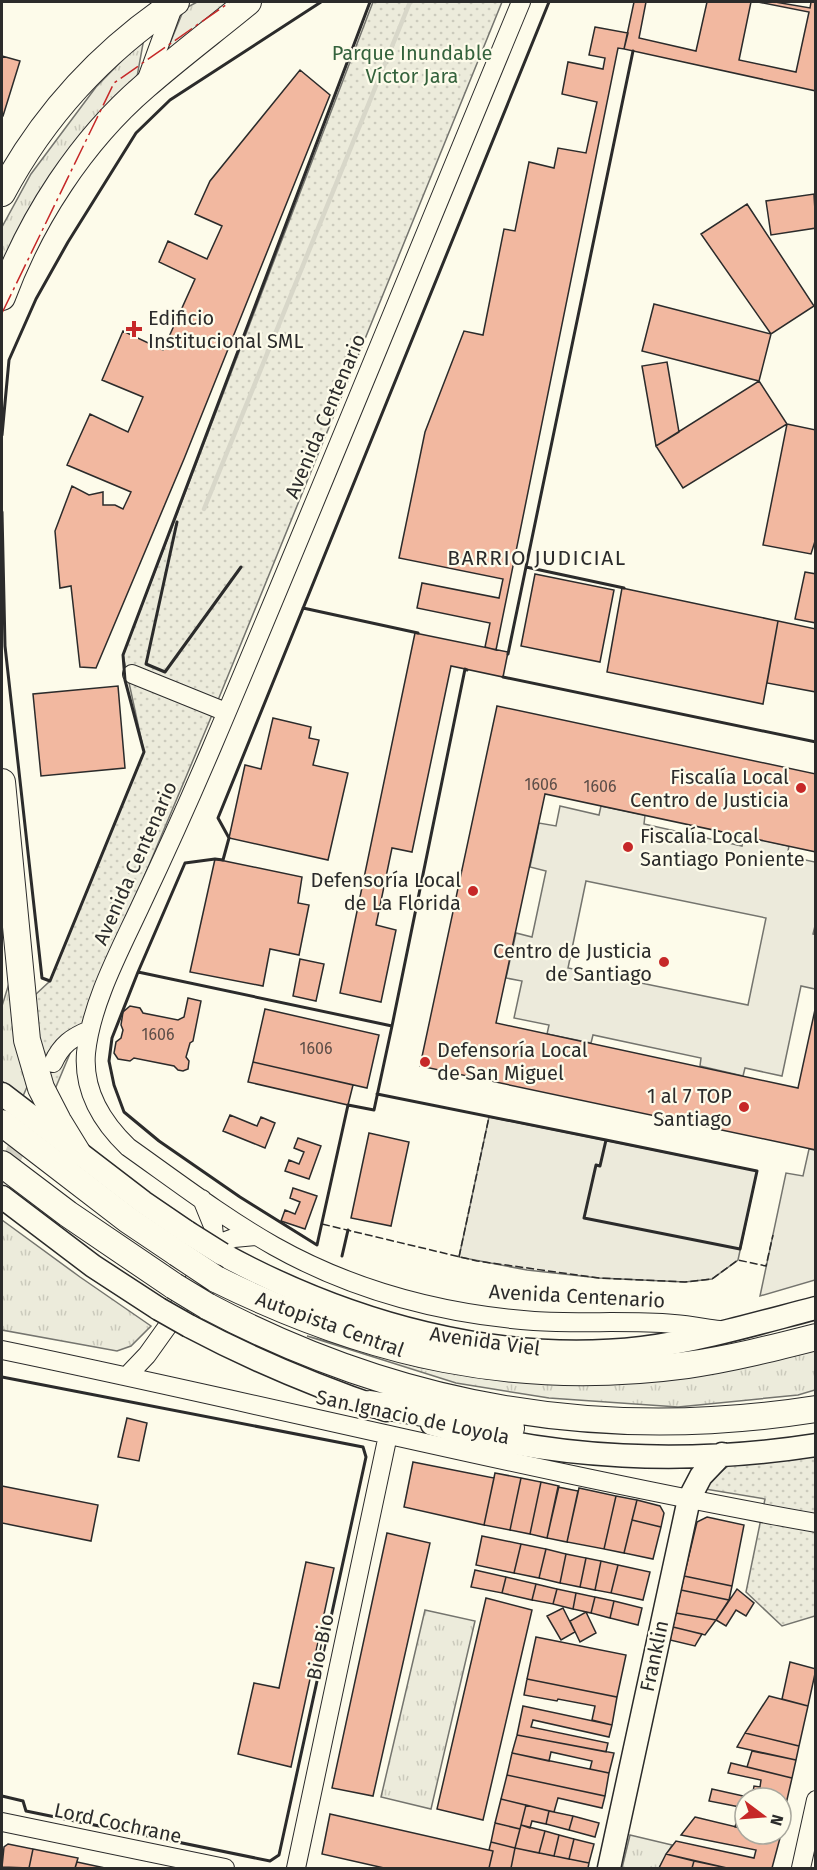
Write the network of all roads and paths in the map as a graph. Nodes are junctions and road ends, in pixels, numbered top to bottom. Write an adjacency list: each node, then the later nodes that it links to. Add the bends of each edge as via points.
1 (175, 2): 4 (street); 5 (highway, via 132,34 80,83 34,140)
2 (249, 2): 4 (highway)
3 (521, 2): 8 (street, Avenida Centenario)
4 (144, 87): 6 (highway, via 60,184 30,234)
5 (2, 193)
6 (2, 297)
7 (132, 674): 8 (street)
8 (226, 712): 12 (street, Avenida Centenario, via 119,951)
9 (2, 782): 16 (highway, via 27,1040 41,1088)
10 (2, 946): 11 (highway)
11 (2, 975)
12 (90, 1030): 13 (street, via 67,1041); 19 (street, Avenida Centenario, via 88,1083 104,1120 128,1147)
13 (53, 1063)
14 (2, 1094): 16 (main road, Avenida Viel)
15 (2, 1123): 21 (highway, Autopista Central, via 128,1220)
16 (77, 1152): 21 (main road, Avenida Viel)
17 (2, 1164): 30 (highway, Autopista Central, bridge, via 174,1286 252,1329 317,1358 396,1385 470,1403 529,1413)
18 (2, 1197): 28 (main road, bridge, via 93,1266 189,1326 273,1368)
19 (202, 1199): 20 (street, Avenida Centenario); 22 (street)
20 (257, 1236): 22 (street, via 234,1238); 24 (street, Avenida Centenario, via 297,1259 351,1282 439,1309 533,1321 674,1324)
21 (182, 1243): 22 (main road, Avenida Viel, bridge); 25 (highway, Autopista Central, bridge, via 216,1279 286,1311 358,1338 438,1359 517,1370 589,1373 656,1369 732,1357)
22 (219, 1249): 24 (main road, Avenida Viel, via 286,1286 345,1310 411,1330 484,1344 613,1350 670,1344); 27 (street, via 167,1327)
23 (816, 1308): 24 (main road, Avenida Viel)
24 (727, 1331)
25 (816, 1337)
26 (2, 1350): 27 (street, San Ignacio de Loyola)
27 (127, 1376): 31 (street, San Ignacio de Loyola)
28 (370, 1404): 30 (highway, via 528,1430 570,1431); 33 (main road, via 465,1433 539,1447 615,1454)
29 (816, 1409): 30 (highway, Autopista Central, via 703,1421)
30 (624, 1421)
31 (388, 1435): 34 (street, San Ignacio de Loyola); 39 (street, Bio-Bio)
32 (816, 1445): 33 (main road)
33 (722, 1454): 34 (main road, Franklin, via 701,1476)
34 (689, 1499): 35 (street, San Ignacio de Loyola); 40 (main road, Franklin)
35 (816, 1523)
36 (816, 1800): 41 (street)
37 (2, 1822): 38 (street, Lord Cochrane)
38 (225, 1869)
39 (296, 1869)
40 (609, 1869)
41 (801, 1869)

